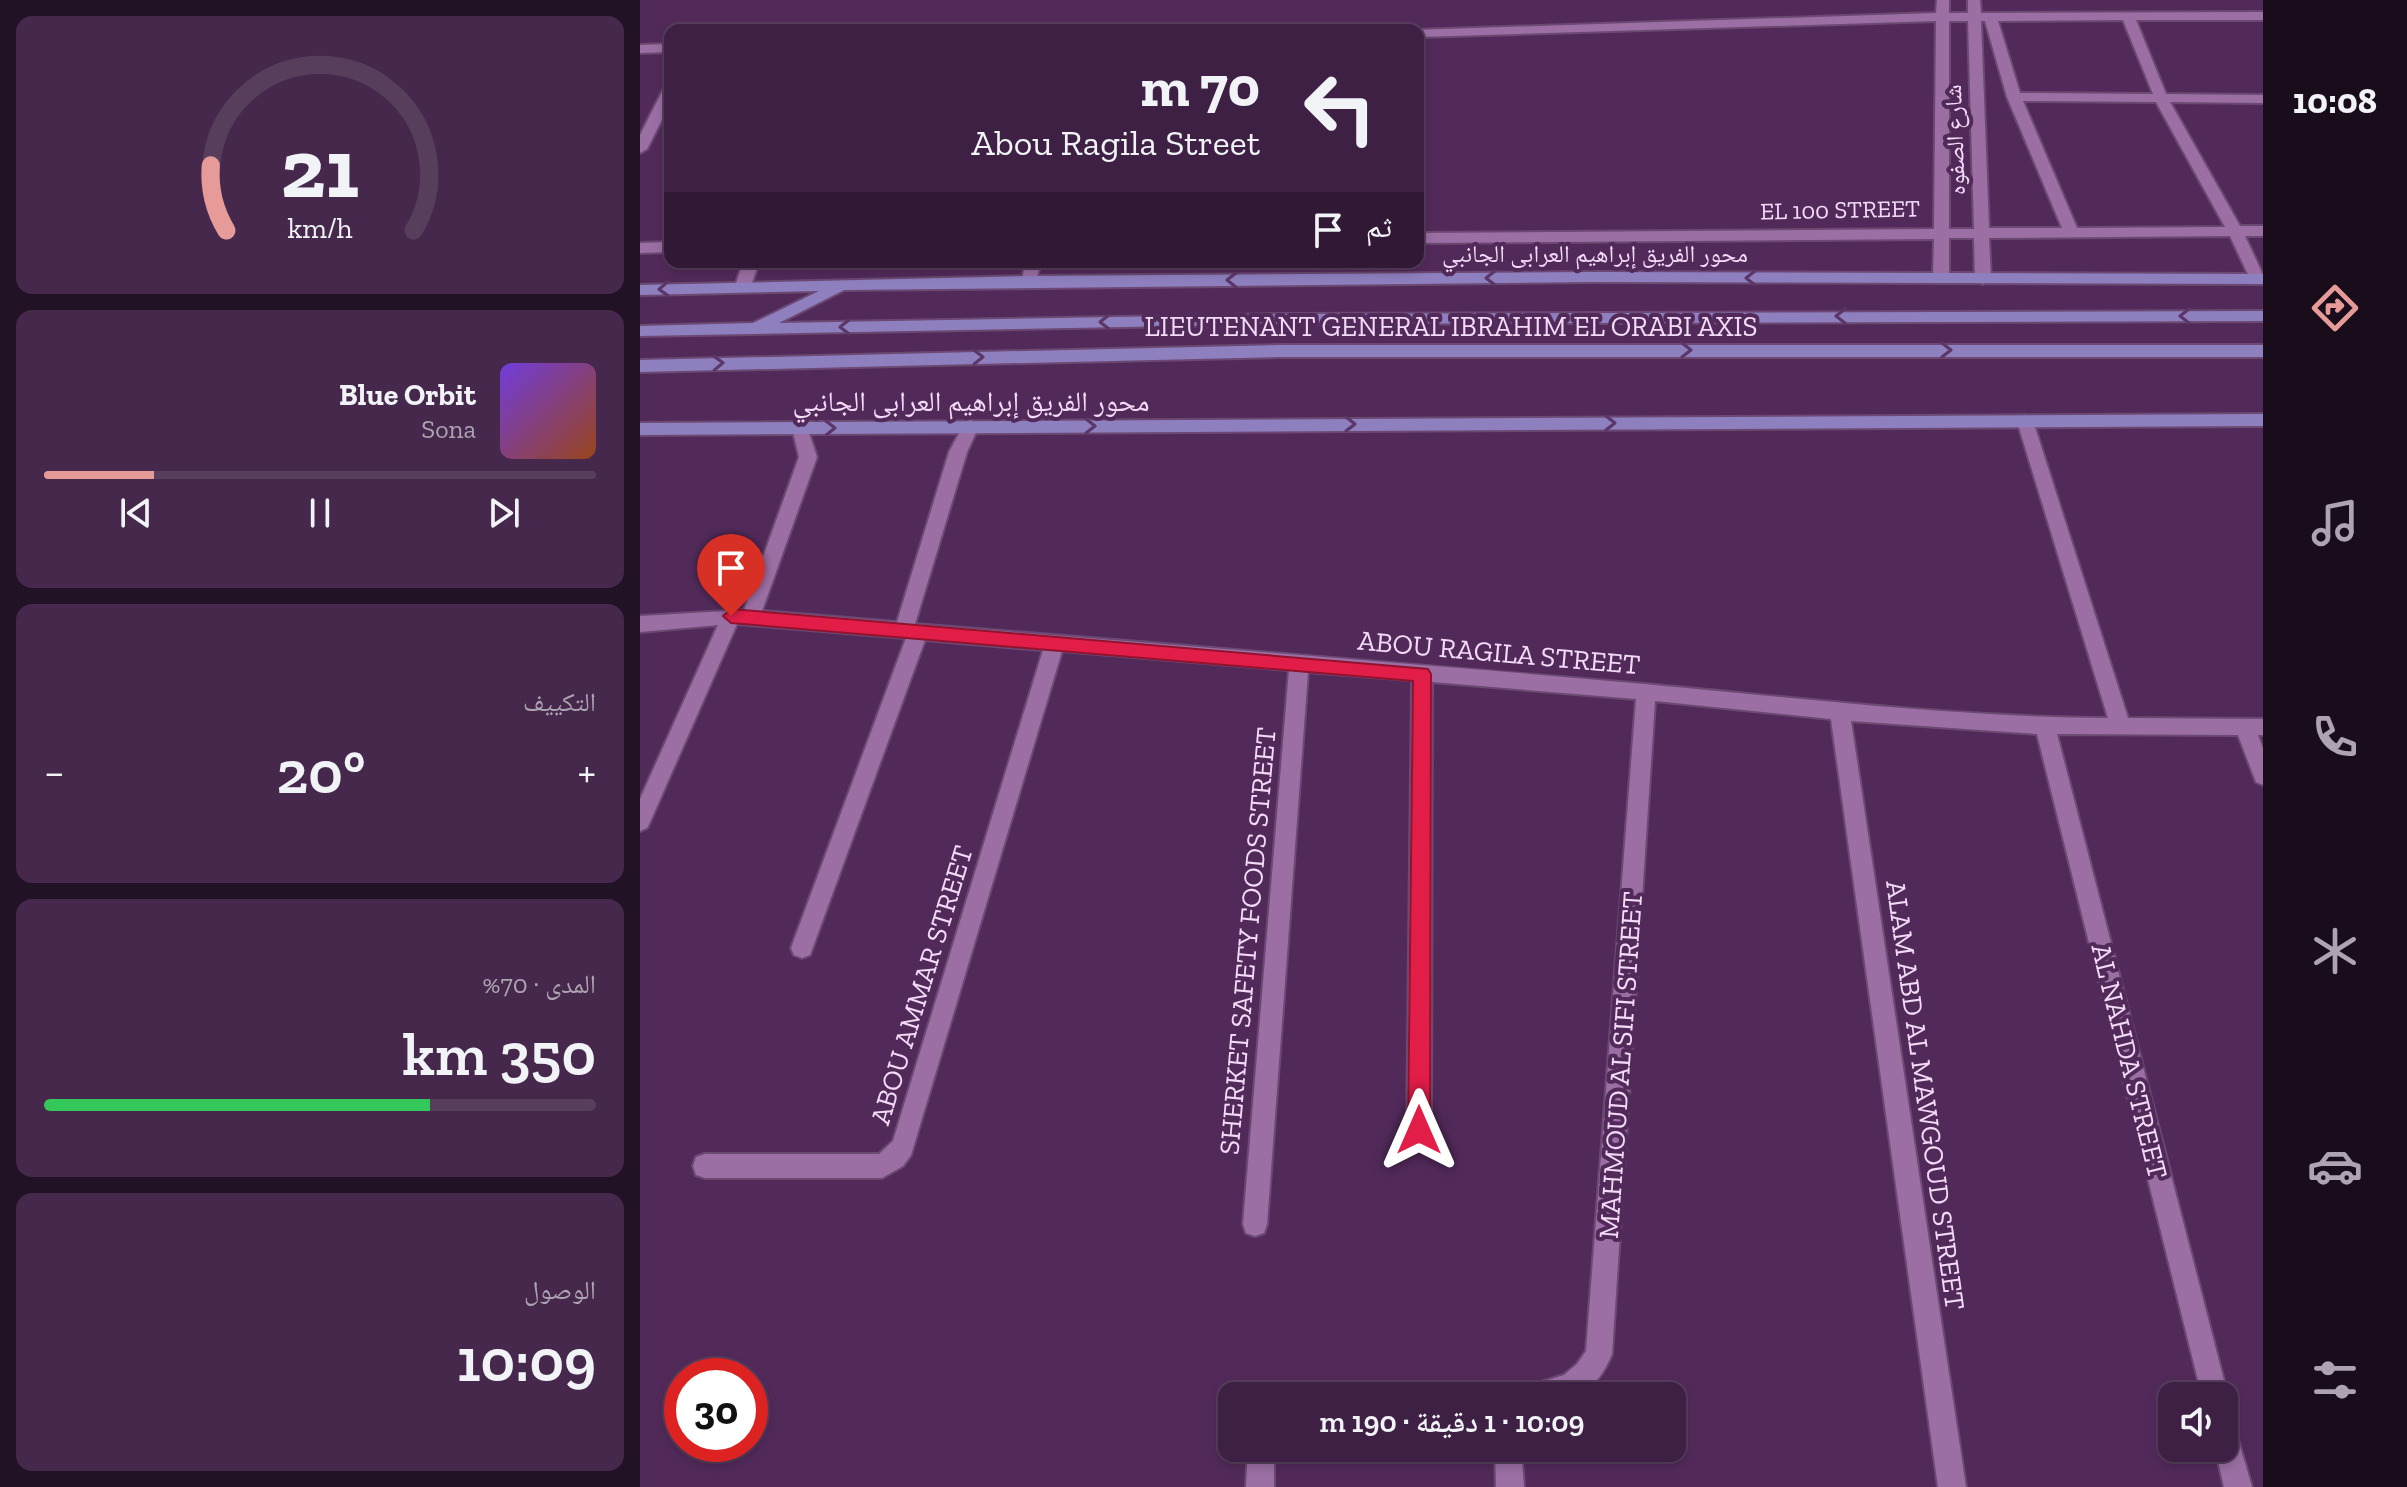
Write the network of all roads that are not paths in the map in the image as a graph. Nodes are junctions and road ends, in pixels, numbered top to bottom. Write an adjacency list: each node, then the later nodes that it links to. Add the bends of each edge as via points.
1 (1943, 0): 8 (street, شارع الصفوه)
2 (1974, 0): 4 (street, شارع الصفوه)
3 (2076, 0): 6 (street)
4 (1973, 16): 5 (street); 8 (street); 22 (street, شارع الصفوه)
5 (1990, 16): 6 (street); 13 (street)
6 (2078, 16): 9 (street)
7 (2263, 16): 9 (street)
8 (1942, 17): 10 (street); 21 (street, شارع الصفوه)
9 (2128, 17): 14 (street)
10 (1424, 33)
11 (664, 48): 12 (street)
12 (640, 49)
13 (2014, 97): 14 (street); 20 (street)
14 (2161, 98): 15 (street); 18 (street)
15 (2263, 99)
16 (664, 102): 17 (street)
17 (640, 149)
18 (2235, 231): 19 (street, EL 100 STREET); 20 (street, EL 100 STREET); 30 (street)
19 (2263, 231)
20 (2071, 232): 22 (street, EL 100 STREET)
21 (1941, 233): 22 (street, EL 100 STREET); 23 (street, EL 100 STREET); 28 (street, شارع الصفوه)
22 (1981, 233): 29 (street, شارع الصفوه)
23 (1424, 238)
24 (664, 247): 25 (street)
25 (640, 248)
26 (749, 268): 33 (street)
27 (1032, 268): 31 (street)
28 (1941, 278): 29 (main road, محور الفريق إبراهيم العرابى الجانبي); 31 (main road, محور الفريق إبراهيم العرابى الجانبي, one-way to 31)
29 (1983, 279): 30 (main road, محور الفريق إبراهيم العرابى الجانبي)
30 (2260, 279)
31 (1030, 281): 32 (main road, محور الفريق إبراهيم العرابى الجانبي)
32 (846, 284): 33 (main road, محور الفريق إبراهيم العرابى الجانبي); 36 (main road)
33 (743, 286): 34 (main road, محور الفريق إبراهيم العرابى الجانبي, one-way to 34)
34 (640, 290)
35 (2263, 316): 36 (main road, LIEUTENANT GENERAL IBRAHIM EL ORABI AXIS, one-way to 36, via 1297,319)
36 (753, 329): 37 (main road, LIEUTENANT GENERAL IBRAHIM EL ORABI AXIS)
37 (640, 331)
38 (2263, 351): 39 (main road, LIEUTENANT GENERAL IBRAHIM EL ORABI AXIS, one-way to 38, via 1278,351)
39 (640, 366)
40 (2263, 420): 41 (main road, محور الفريق إبراهيم العرابى الجانبي)
41 (2025, 421): 42 (main road, محور الفريق إبراهيم العرابى الجانبي, one-way to 41); 54 (street)
42 (971, 426): 43 (main road, محور الفريق إبراهيم العرابى الجانبي, one-way to 42); 47 (street, via 958,452)
43 (800, 428): 44 (main road, محور الفريق إبراهيم العرابى الجانبي); 45 (street, via 808,457)
44 (640, 429)
45 (741, 616): 46 (street, ABOU RAGILA STREET); 47 (street, ABOU RAGILA STREET); 57 (street)
46 (640, 624)
47 (911, 631): 48 (street, ABOU RAGILA STREET); 59 (street)
48 (1055, 643): 49 (street, ABOU RAGILA STREET); 61 (street, ABOU AMMAR STREET, via 903,1147 882,1166)
49 (1299, 664): 50 (street, ABOU RAGILA STREET); 62 (street, SHERKET SAFETY FOODS STREET)
50 (1422, 674): 51 (street, ABOU RAGILA STREET); 60 (street)
51 (1646, 692): 52 (street, ABOU RAGILA STREET); 63 (street, MAHMOUD AL SIFI STREET, via 1599,1354)
52 (1840, 712): 53 (street, ABOU RAGILA STREET); 70 (street, ALAM ABD AL MAWGOUD STREET)
53 (2045, 726): 54 (street, ABOU RAGILA STREET); 64 (street, AL NAHDA STREET)
54 (2121, 727): 55 (street, ABOU RAGILA STREET)
55 (2255, 728): 56 (street)
56 (2263, 776)
57 (645, 799): 58 (street)
58 (640, 822)
59 (802, 948)
60 (1419, 1130)
61 (705, 1166)
62 (1255, 1224)
63 (1578, 1382)
64 (2211, 1382)
65 (1261, 1462): 68 (street)
66 (1509, 1462): 69 (street)
67 (2232, 1462): 71 (street)
68 (1260, 1487)
69 (1510, 1487)
70 (1952, 1487)
71 (2238, 1487)

